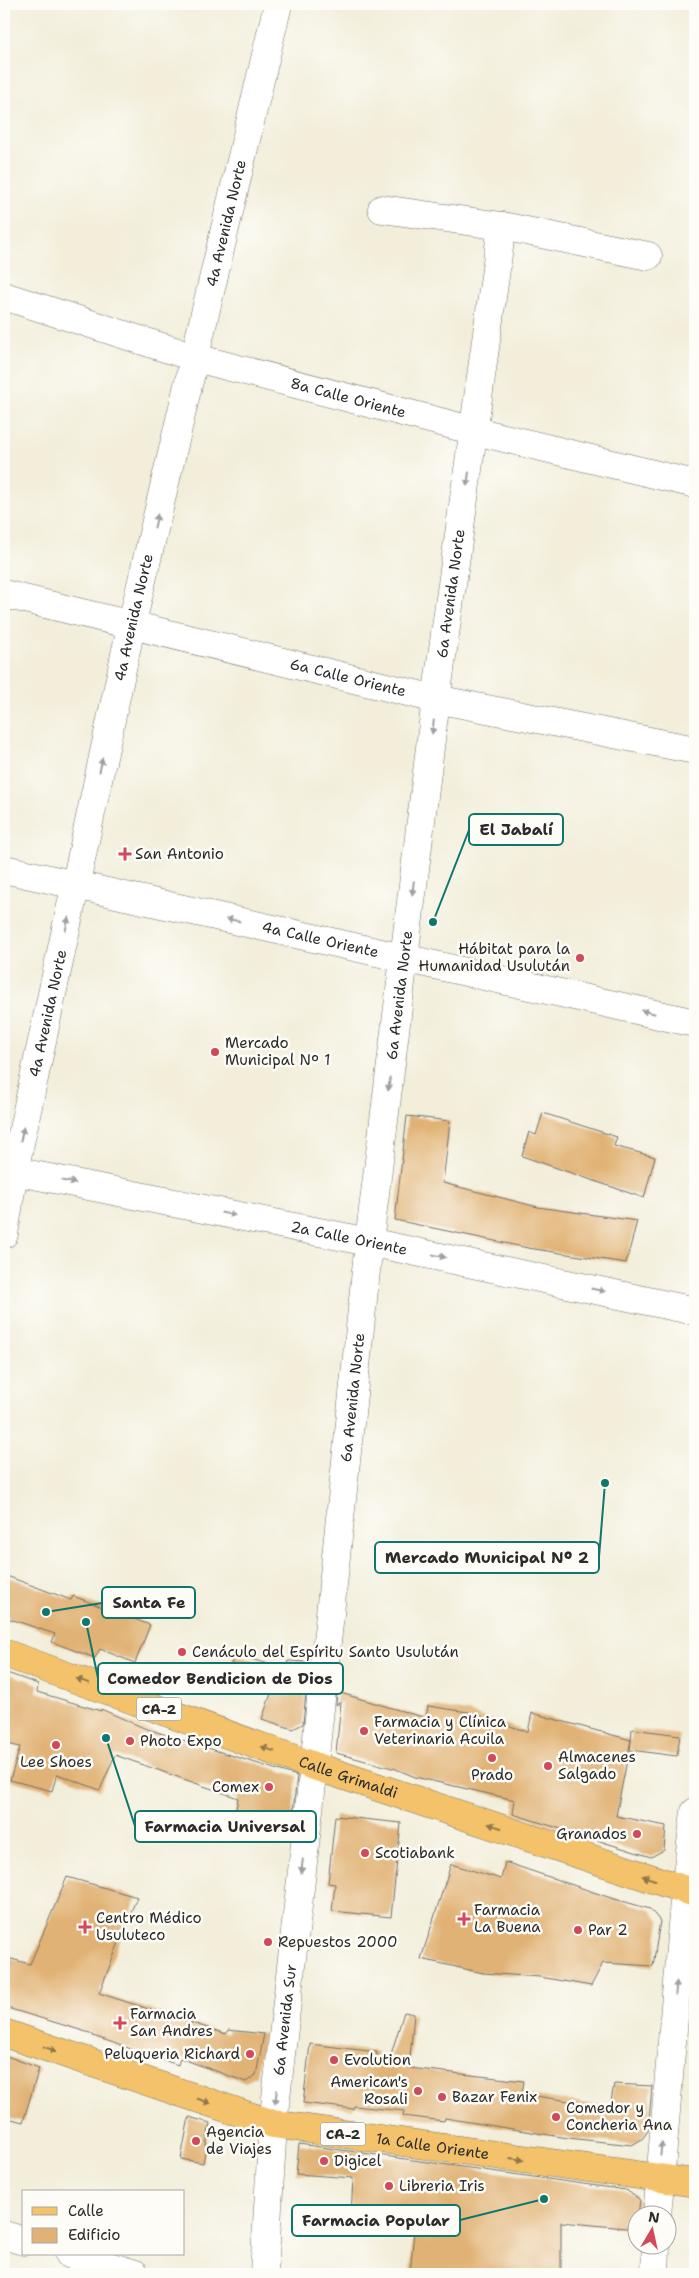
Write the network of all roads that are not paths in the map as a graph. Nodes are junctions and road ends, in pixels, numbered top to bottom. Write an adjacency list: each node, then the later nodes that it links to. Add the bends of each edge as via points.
1 (278, 4): 6 (street, 4a Avenida Norte)
2 (382, 209): 3 (street)
3 (502, 226): 4 (street); 7 (street, 6a Avenida Norte)
4 (648, 256)
5 (4, 296): 6 (street, 8a Calle Oriente)
6 (196, 358): 7 (street, 8a Calle Oriente); 10 (street, 4a Avenida Norte, one-way to 6)
7 (475, 431): 8 (street, 8a Calle Oriente); 11 (street, 6a Avenida Norte, one-way to 11)
8 (695, 484)
9 (4, 594): 10 (street, 6a Calle Oriente)
10 (131, 626): 11 (street, 6a Calle Oriente); 14 (street, 4a Avenida Norte, one-way to 10)
11 (436, 699): 12 (street, 6a Calle Oriente); 15 (street, 6a Avenida Norte, one-way to 15)
12 (695, 750)
13 (4, 869): 14 (street, 4a Calle Oriente)
14 (75, 885): 15 (street, 4a Calle Oriente, one-way to 14); 17 (street, 4a Avenida Norte, one-way to 14)
15 (404, 958): 16 (street, 4a Calle Oriente, one-way to 15); 19 (street, 6a Avenida Norte, one-way to 19)
16 (695, 1023)
17 (9, 1170): 18 (street, 4a Avenida Norte); 19 (street, 2a Calle Oriente, one-way to 19)
18 (4, 1234)
19 (369, 1242): 20 (street, 2a Calle Oriente, one-way to 20); 22 (street, 6a Avenida Norte)
20 (695, 1311)
21 (4, 1653): 22 (main road, Calle Grimaldi / CA-2, one-way to 21)
22 (314, 1766): 24 (main road, Calle Grimaldi / CA-2, one-way to 22); 26 (street, 6a Avenida Sur, one-way to 26)
23 (695, 1812): 24 (street)
24 (690, 1891): 27 (street, one-way to 24)
25 (4, 2033): 26 (main road, 1a Calle Oriente / CA-2, one-way to 26)
26 (273, 2124): 27 (main road, 1a Calle Oriente / CA-2, one-way to 27); 35 (street, 6a Avenida Sur)
27 (659, 2180): 28 (main road, 1a Calle Oriente / CA-2); 29 (street)
28 (695, 2183)
29 (658, 2206)
30 (4, 2234): 31 (street)
31 (22, 2239)
32 (76, 2256): 34 (street)
33 (656, 2256): 36 (street)
34 (136, 2274)
35 (264, 2274)
36 (655, 2274)

